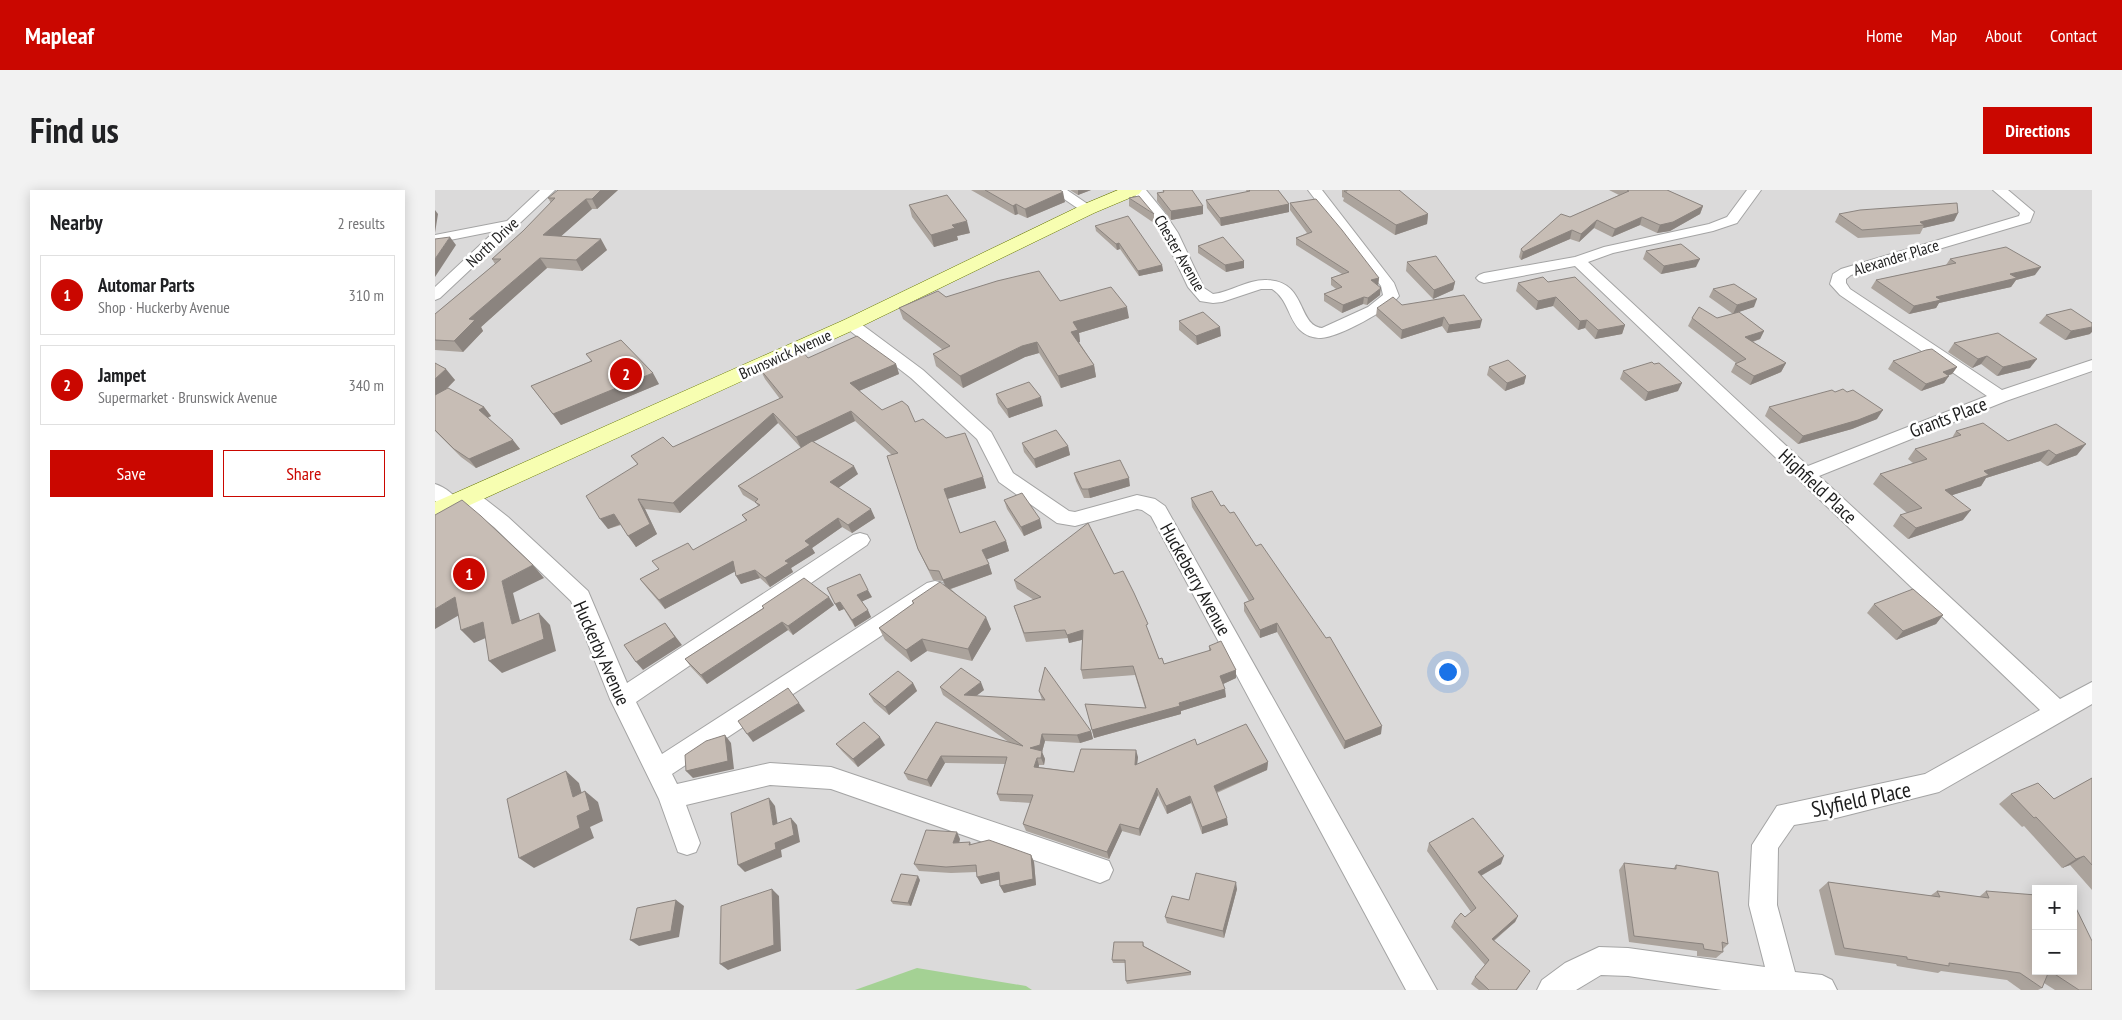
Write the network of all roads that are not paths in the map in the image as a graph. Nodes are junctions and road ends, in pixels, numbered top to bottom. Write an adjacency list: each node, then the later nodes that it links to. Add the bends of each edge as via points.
1 (548, 190): 9 (street, North Drive)
2 (1058, 190): 8 (street)
3 (1133, 190): 8 (main road, Brunswick Avenue)
4 (1138, 190): 5 (street, Chester Avenue, via 1149,200 1179,250 1200,294 1209,299 1222,298 1263,284 1280,285 1305,328 1316,333 1329,331 1384,305 1391,296 1389,286)
5 (1315, 190)
6 (1754, 190): 11 (street, via 1732,220)
7 (2000, 190): 16 (street, Alexander Place, via 2027,212 2025,219 1846,272 1838,276 1838,284 1845,292)
8 (1088, 209): 14 (main road, Brunswick Avenue)
9 (511, 224): 10 (street); 13 (street, North Drive)
10 (435, 239)
11 (1577, 261): 12 (street); 17 (street, Highfield Place)
12 (1485, 278)
13 (435, 295)
14 (851, 324): 19 (main road, Brunswick Avenue); 30 (street, Huckeberry Avenue, via 917,374 985,436 1006,477 1064,518 1075,519 1137,502 1159,511)
15 (2092, 365): 16 (street, Grants Place)
16 (2000, 397): 17 (street, Grants Place)
17 (1805, 474): 24 (street, Highfield Place)
18 (435, 491): 19 (street, Huckerby Avenue)
19 (452, 505): 23 (street, Huckerby Avenue, via 501,522 580,597)
20 (859, 540): 23 (street)
21 (935, 589): 25 (street)
22 (2092, 692): 24 (street, Slyfield Place)
23 (622, 700): 25 (street, Huckerby Avenue)
24 (2057, 711): 29 (street, Slyfield Place, via 1930,784 1786,814 1765,845 1763,905)
25 (657, 770): 26 (street, Huckerby Avenue)
26 (671, 797): 27 (street, Huckerby Avenue); 28 (street, via 771,774 831,778)
27 (687, 844)
28 (1100, 870)
29 (1784, 985): 31 (street, via 1628,962 1599,961 1575,972); 32 (street)
30 (1421, 990)
31 (1552, 990)
32 (1822, 990)

